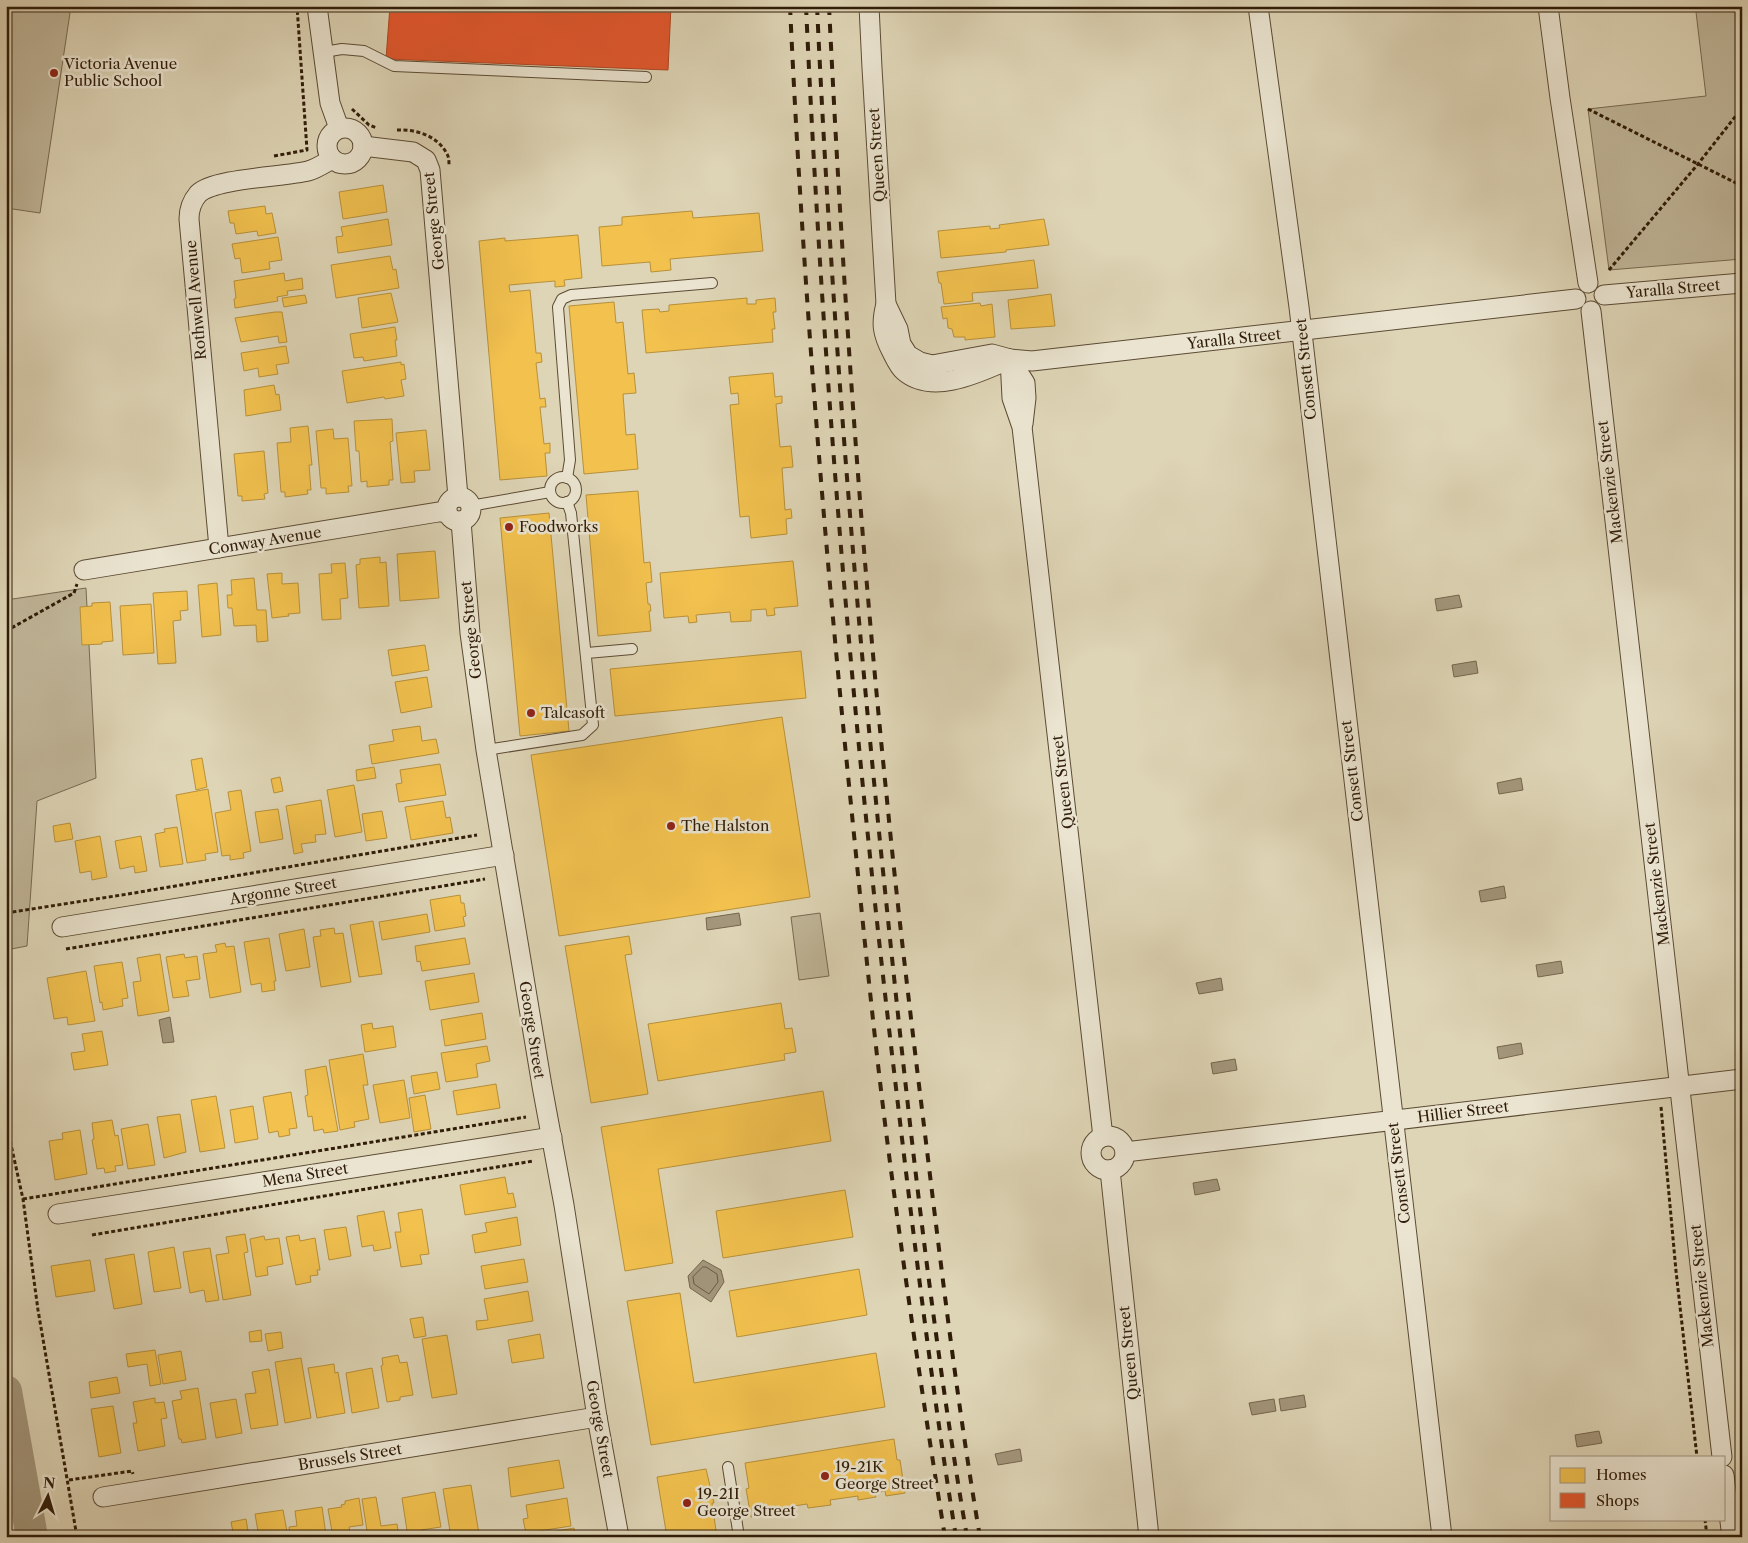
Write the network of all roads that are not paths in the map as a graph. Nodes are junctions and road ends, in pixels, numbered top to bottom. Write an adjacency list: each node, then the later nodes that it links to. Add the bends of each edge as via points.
1 (317, 6): 5 (street)
2 (869, 6): 17 (street, Queen Street, via 886,304 882,320 886,340 903,370 917,380 932,383 964,378)
3 (1258, 6): 16 (street, Consett Street)
4 (1548, 6): 11 (street)
5 (324, 52): 6 (lane, via 342,49 364,51 394,66); 7 (street, via 330,102)
6 (646, 77)
7 (339, 128): 8 (street, via 356,131 363,140); 9 (street, via 327,141)
8 (363, 146): 9 (street, via 359,157 349,163); 21 (street, George Street, via 414,152 426,160 430,170)
9 (332, 159): 22 (street, Rothwell Avenue, via 310,171 207,189 198,194 190,210)
10 (712, 283): 18 (lane, via 571,295 562,299 558,307 570,460)
11 (1588, 283): 13 (street, via 1599,286); 14 (street, via 1579,289)
12 (1742, 283): 13 (street, Yaralla Street)
13 (1604, 295): 15 (street, via 1602,306)
14 (1576, 299): 15 (street, via 1580,307); 16 (street, Yaralla Street)
15 (1591, 311): 30 (street, Mackenzie Street)
16 (1301, 331): 17 (street, Yaralla Street, via 1032,361); 31 (street, Consett Street)
17 (1010, 360): 33 (street, Queen Street, via 1025,383 1022,427)
18 (566, 478): 19 (lane, via 554,480); 20 (lane, via 572,481 576,490)
19 (550, 492): 20 (lane, via 557,501); 21 (lane)
20 (567, 502): 25 (lane, via 571,513)
21 (459, 509): 22 (street, Conway Avenue); 26 (street, George Street, via 470,633)
22 (219, 548): 23 (street, Conway Avenue)
23 (84, 570)
24 (632, 649): 25 (lane)
25 (587, 653): 26 (lane, via 593,725 582,735)
26 (486, 750): 27 (street, George Street)
27 (504, 855): 28 (street, Argonne Street); 32 (street, George Street)
28 (62, 927)
29 (1742, 1079): 30 (street, Hillier Street)
30 (1680, 1087): 31 (street, Hillier Street); 38 (street, Mackenzie Street)
31 (1393, 1121): 34 (street, Hillier Street); 45 (street, Consett Street)
32 (552, 1136): 36 (street, Mena Street); 37 (street, George Street)
33 (1103, 1137): 34 (street, via 1118,1140); 35 (street, via 1094,1143 1092,1159 1099,1167)
34 (1125, 1152): 35 (street, via 1119,1166)
35 (1110, 1170): 44 (street, Queen Street)
36 (58, 1214)
37 (597, 1417): 41 (street, Brussels Street); 42 (street, George Street)
38 (1722, 1456)
39 (728, 1467): 43 (lane)
40 (1726, 1490): 46 (street)
41 (103, 1497)
42 (619, 1537)
43 (739, 1537)
44 (1149, 1537)
45 (1442, 1537)
46 (1732, 1537)

